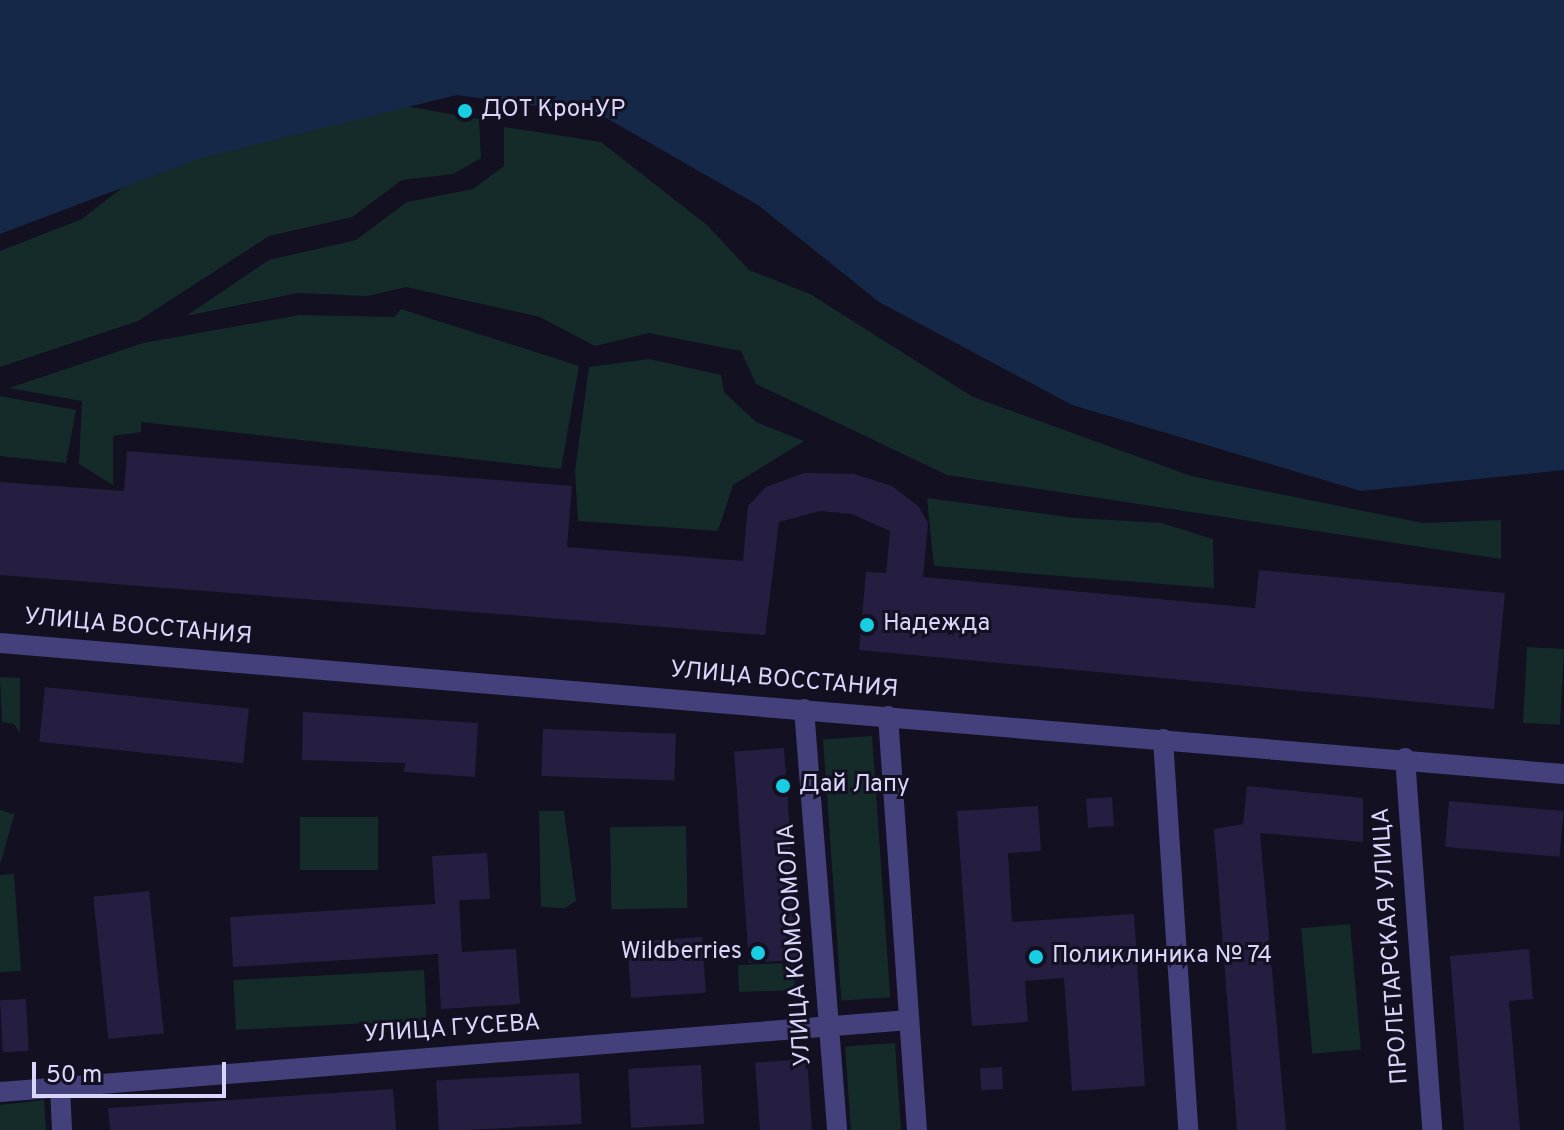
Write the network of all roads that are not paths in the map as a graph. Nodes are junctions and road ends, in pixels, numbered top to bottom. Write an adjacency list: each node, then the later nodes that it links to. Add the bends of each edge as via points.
1 (0, 643): 2 (street, УЛИЦА ВОССТАНИЯ)
2 (804, 709): 3 (street, УЛИЦА ВОССТАНИЯ); 8 (street, УЛИЦА КОМСОМОЛА)
3 (888, 716): 4 (street, УЛИЦА ВОССТАНИЯ); 7 (street)
4 (1163, 739): 5 (street, УЛИЦА ВОССТАНИЯ); 14 (street)
5 (1405, 758): 6 (street, УЛИЦА ВОССТАНИЯ); 15 (street, ПРОЛЕТАРСКАЯ УЛИЦА)
6 (1564, 774)
7 (909, 1020): 8 (street, УЛИЦА ГУСЕВА); 13 (street)
8 (829, 1026): 9 (street, УЛИЦА ГУСЕВА); 12 (street, УЛИЦА КОМСОМОЛА)
9 (60, 1087): 10 (street, УЛИЦА ГУСЕВА); 11 (street)
10 (0, 1092)
11 (62, 1130)
12 (837, 1130)
13 (917, 1130)
14 (1188, 1130)
15 (1432, 1130)

